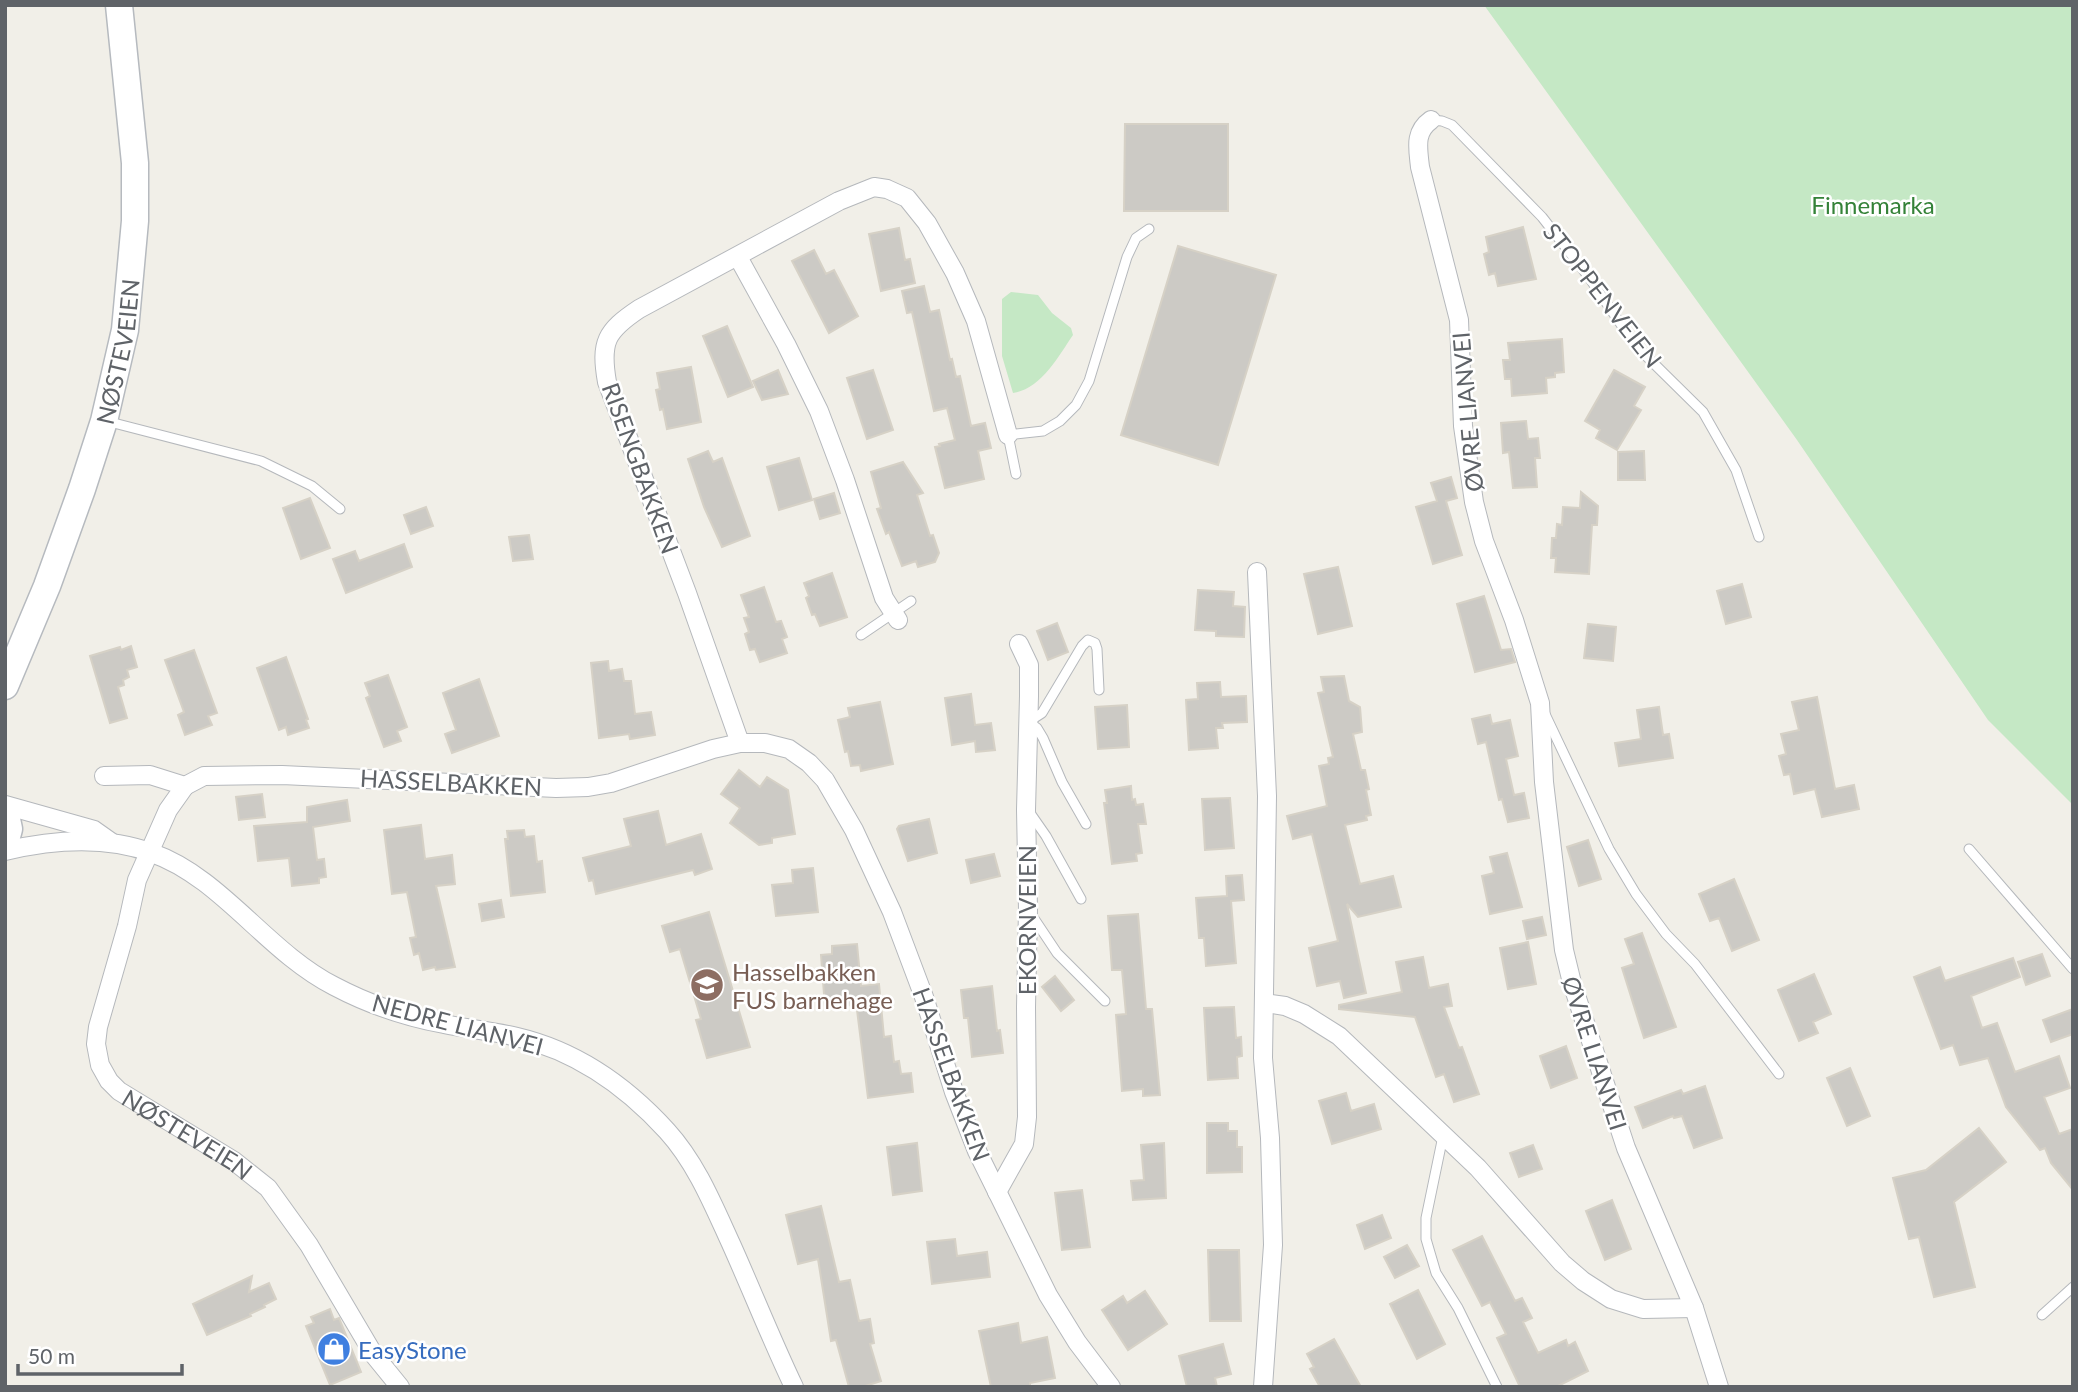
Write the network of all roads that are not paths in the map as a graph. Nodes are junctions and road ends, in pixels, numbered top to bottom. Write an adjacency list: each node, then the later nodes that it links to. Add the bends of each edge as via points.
1 (118, 5): 5 (main road, NØSTEVEIEN, via 133,135 135,221 125,330)
2 (1431, 120): 9 (lane, STOPPENVEIEN, via 1452,125 1542,217 1635,345 1703,412 1735,470); 17 (street, ØVRE LIANVEI, via 1419,132 1420,167 1460,320 1463,426 1474,502 1483,541)
3 (1149, 229): 6 (lane, via 1136,238 1127,257 1091,373 1076,405 1043,430)
4 (737, 257): 6 (street, RISENGBAKKEN, via 859,191 874,187 898,192 927,223 969,301); 12 (street, via 818,411 884,598); 19 (street, RISENGBAKKEN, via 617,324 608,335 604,363 607,382)
5 (104, 421): 8 (lane, via 261,461 312,486); 15 (main road, NØSTEVEIEN, via 61,550)
6 (1008, 435): 7 (lane, RISENGBAKKEN)
7 (1016, 474)
8 (340, 509)
9 (1759, 537)
10 (1257, 572): 34 (street, via 1267,796)
11 (911, 601): 12 (lane)
12 (895, 617): 13 (lane)
13 (861, 635)
14 (1019, 644): 18 (street, EKORNVEIEN, via 1029,665)
15 (5, 683)
16 (1099, 690): 18 (lane, via 1097,649 1088,640 1042,713)
17 (1540, 703): 35 (lane, ØVRE LIANVEI, via 1609,849 1636,894); 39 (street, ØVRE LIANVEI, via 1544,782 1572,983 1626,1148)
18 (1028, 722): 23 (street, EKORNVEIEN); 24 (lane, via 1043,738)
19 (740, 743): 21 (street, HASSELBAKKEN, via 588,787 282,775 204,776); 37 (street, HASSELBAKKEN, via 777,745 800,756 840,803 897,923 954,1092)
20 (104, 776): 21 (street, via 150,775)
21 (185, 786): 29 (street, via 174,798)
22 (5, 807): 25 (street, NEDRE LIANVEI, via 94,830); 26 (main road, via 9,829)
23 (1026, 810): 30 (lane); 31 (street, EKORNVEIEN)
24 (1086, 824)
25 (111, 842): 28 (street, NEDRE LIANVEI, via 33,845); 29 (street, NEDRE LIANVEI)
26 (5, 844)
27 (1969, 849): 32 (lane)
28 (5, 851)
29 (150, 852): 41 (street, NØSTEVEIEN, via 137,880 99,1018 96,1044 103,1074 132,1101 234,1161 268,1188 309,1245 374,1355); 42 (street, NEDRE LIANVEI, via 212,888 296,962 335,987 412,1017 545,1045 595,1069 632,1096 676,1141 699,1176)
30 (1081, 899)
31 (1028, 909): 33 (lane, via 1057,953); 37 (street, EKORNVEIEN, via 1027,1117 1024,1144)
32 (2073, 969)
33 (1105, 1002)
34 (1265, 1003): 36 (street, via 1304,1014 1339,1036); 44 (street, via 1273,1257)
35 (1779, 1074)
36 (1443, 1136): 39 (street, via 1583,1281 1611,1299 1643,1309); 45 (lane, via 1426,1239 1436,1273)
37 (997, 1192): 43 (street, HASSELBAKKEN, via 1048,1295)
38 (2073, 1287): 40 (lane)
39 (1694, 1308): 46 (street, ØVRE LIANVEI)
40 (2042, 1315)
41 (400, 1387)
42 (794, 1387)
43 (1111, 1387)
44 (1263, 1387)
45 (1497, 1387)
46 (1719, 1387)

